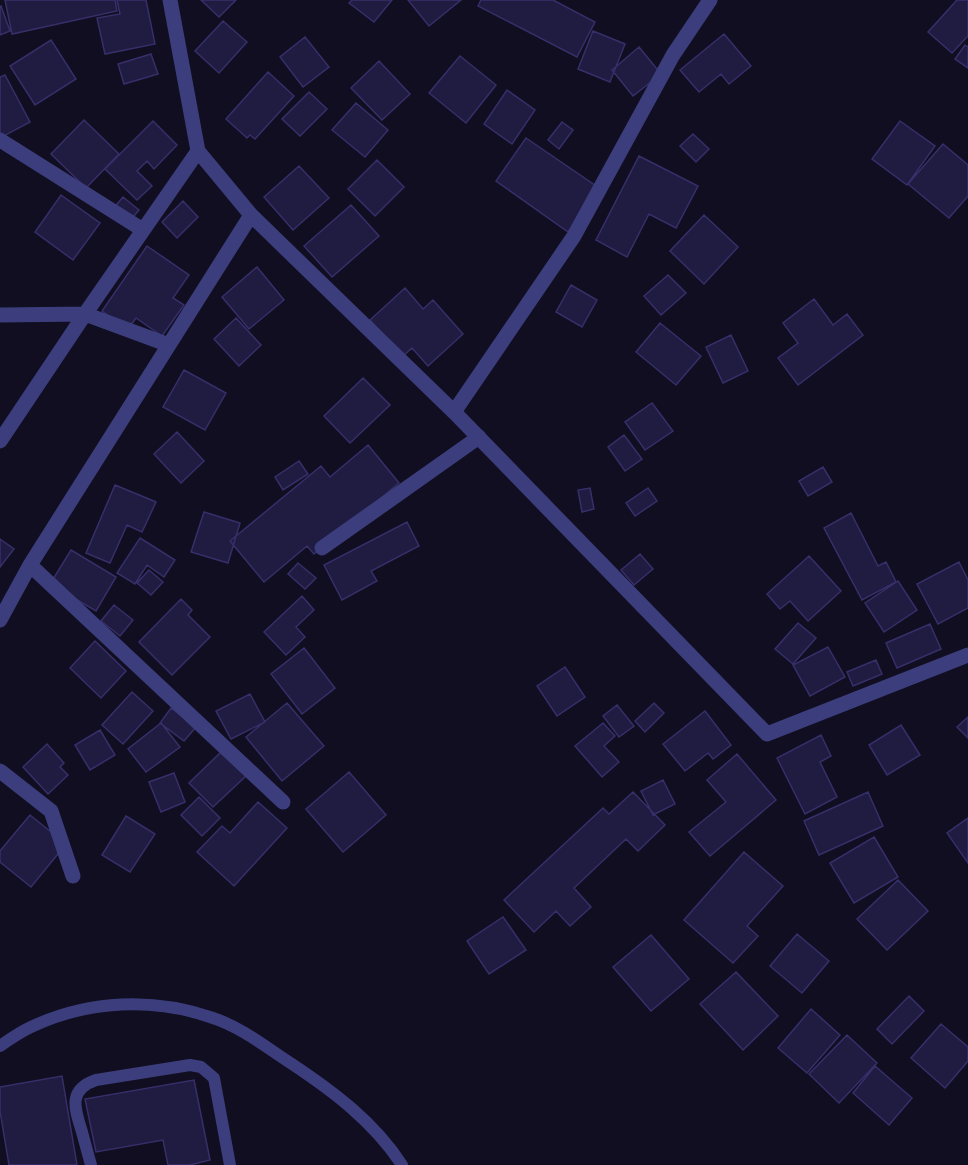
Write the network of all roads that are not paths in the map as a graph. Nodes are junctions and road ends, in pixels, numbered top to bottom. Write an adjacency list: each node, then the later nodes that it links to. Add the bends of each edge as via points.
1 (170, 0): 4 (street)
2 (710, 0): 10 (street, via 673,55 574,236)
3 (0, 140): 6 (street)
4 (198, 151): 5 (street); 6 (street)
5 (251, 215): 9 (street); 10 (street)
6 (143, 230): 8 (street)
7 (0, 315): 8 (street)
8 (85, 315): 9 (street); 12 (street)
9 (169, 345): 14 (street)
10 (454, 412): 11 (street)
11 (478, 437): 13 (street); 16 (street, via 767,734)
12 (0, 441)
13 (322, 548)
14 (30, 565): 15 (street); 18 (street)
15 (0, 620)
16 (968, 655)
17 (0, 771): 19 (street, via 51,811)
18 (283, 802)
19 (73, 876)
20 (0, 1046): 23 (lane, via 30,1027 65,1013 102,1005 178,1008 215,1018 344,1101)
21 (91, 1165): 22 (lane, via 75,1106 79,1090 96,1080 190,1065 201,1067 214,1078)
22 (230, 1165)
23 (402, 1165)

